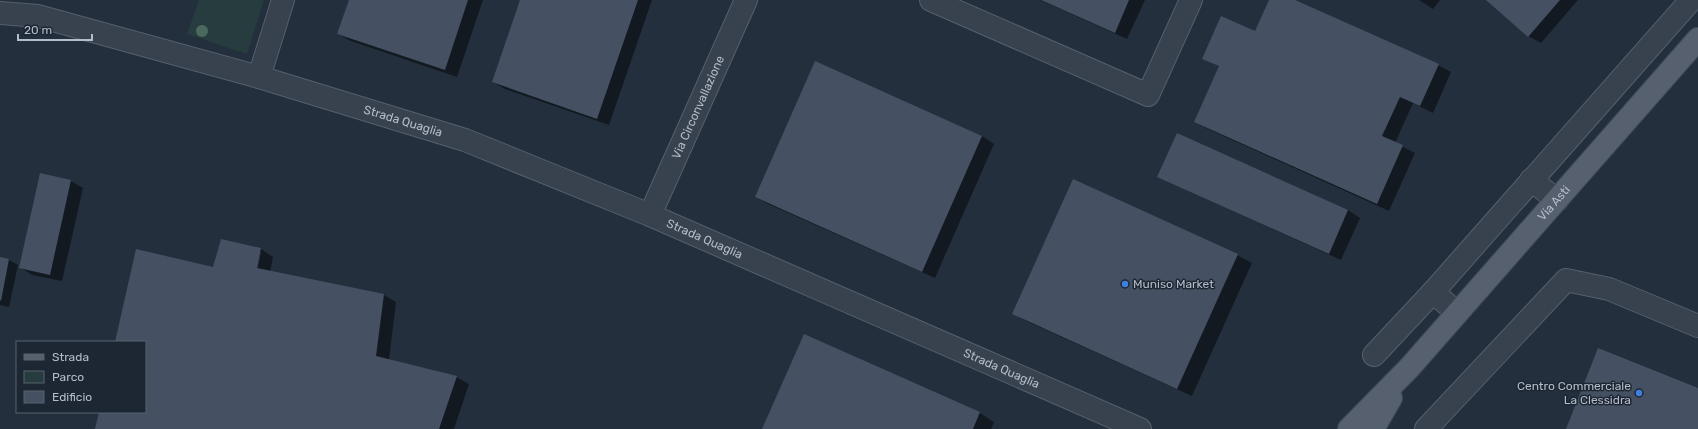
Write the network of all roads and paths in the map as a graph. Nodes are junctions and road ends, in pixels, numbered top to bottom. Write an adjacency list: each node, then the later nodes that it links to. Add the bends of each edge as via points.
1 (283, 0): 8 (street)
2 (746, 0): 11 (street, Via Circonvallazione)
3 (931, 0): 4 (street, via 1148,95)
4 (1191, 0)
5 (1691, 0): 9 (street)
6 (0, 13): 8 (street, Strada Quaglia, via 38,16)
7 (1696, 44): 10 (main road, Via Asti)
8 (259, 78): 11 (street, Strada Quaglia, via 465,140)
9 (1531, 180): 10 (street); 12 (street)
10 (1557, 200): 13 (main road, Via Asti)
11 (650, 215): 17 (street, Strada Quaglia)
12 (1433, 292): 13 (street); 15 (street)
13 (1457, 313): 16 (main road, Via Asti)
14 (1698, 326): 20 (street, via 1609,289 1566,280)
15 (1374, 355)
16 (1410, 367): 18 (main road, Via Asti); 19 (main road, Via Asti)
17 (1140, 429)
18 (1349, 429)
19 (1372, 429)
20 (1426, 429)

